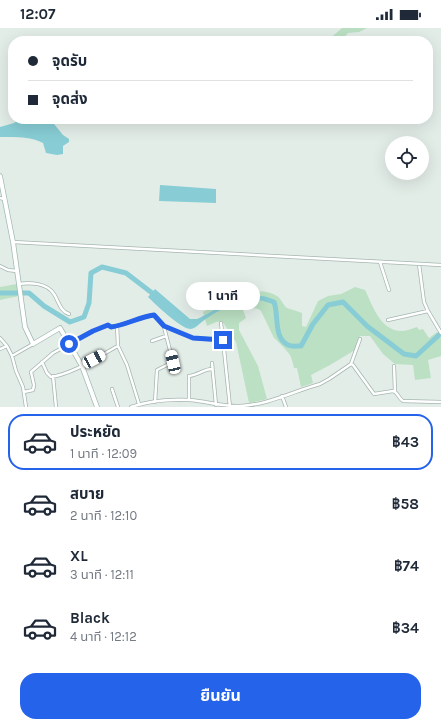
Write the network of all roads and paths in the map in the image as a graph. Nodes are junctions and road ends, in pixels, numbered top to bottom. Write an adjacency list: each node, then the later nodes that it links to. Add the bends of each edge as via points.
1 (0, 176): 2 (street)
2 (2, 199): 3 (street)
3 (13, 242): 4 (street); 8 (street)
4 (380, 262): 5 (street); 10 (street)
5 (419, 264): 6 (street); 11 (street, via 424,302)
6 (441, 265)
7 (0, 266): 8 (street)
8 (17, 271): 9 (street)
9 (19, 286): 12 (street, via 34,283 47,288 53,292 62,310); 23 (street, via 25,327)
10 (389, 290)
11 (428, 311): 13 (street); 17 (street)
12 (69, 314)
13 (388, 320)
14 (221, 323): 21 (street)
15 (117, 326): 16 (street, via 154,315); 24 (street, via 108,325); 26 (street)
16 (164, 326): 18 (street); 21 (street, via 193,338)
17 (441, 334)
18 (166, 336): 22 (street); 41 (street, via 173,362 157,370)
19 (0, 338): 25 (street)
20 (360, 339): 31 (street)
21 (223, 340): 50 (street)
22 (152, 341)
23 (33, 344): 24 (street, via 60,328); 28 (street)
24 (69, 344): 29 (street); 32 (street)
25 (7, 346): 27 (street); 28 (street)
26 (118, 346): 32 (street); 43 (street)
27 (0, 349)
28 (12, 356): 38 (street)
29 (42, 362): 35 (street, via 47,373); 38 (street, via 31,372 33,390)
30 (212, 363): 34 (street)
31 (351, 364): 37 (street, via 374,394); 39 (street, via 329,380)
32 (82, 366): 35 (street); 47 (street)
33 (394, 366): 37 (street)
34 (212, 369): 40 (street, via 189,376); 44 (street)
35 (53, 376): 46 (street)
36 (112, 390): 48 (street)
37 (395, 391): 42 (street, via 398,398 403,401)
38 (24, 392): 45 (street)
39 (282, 396): 50 (street, via 251,405); 51 (street)
40 (189, 400): 41 (street); 44 (street)
41 (156, 402): 43 (street)
42 (441, 402)
43 (139, 404): 49 (street)
44 (216, 405): 50 (street)
45 (26, 407)
46 (56, 407)
47 (97, 407)
48 (118, 407)
49 (131, 407)
50 (230, 407)
51 (286, 407)

